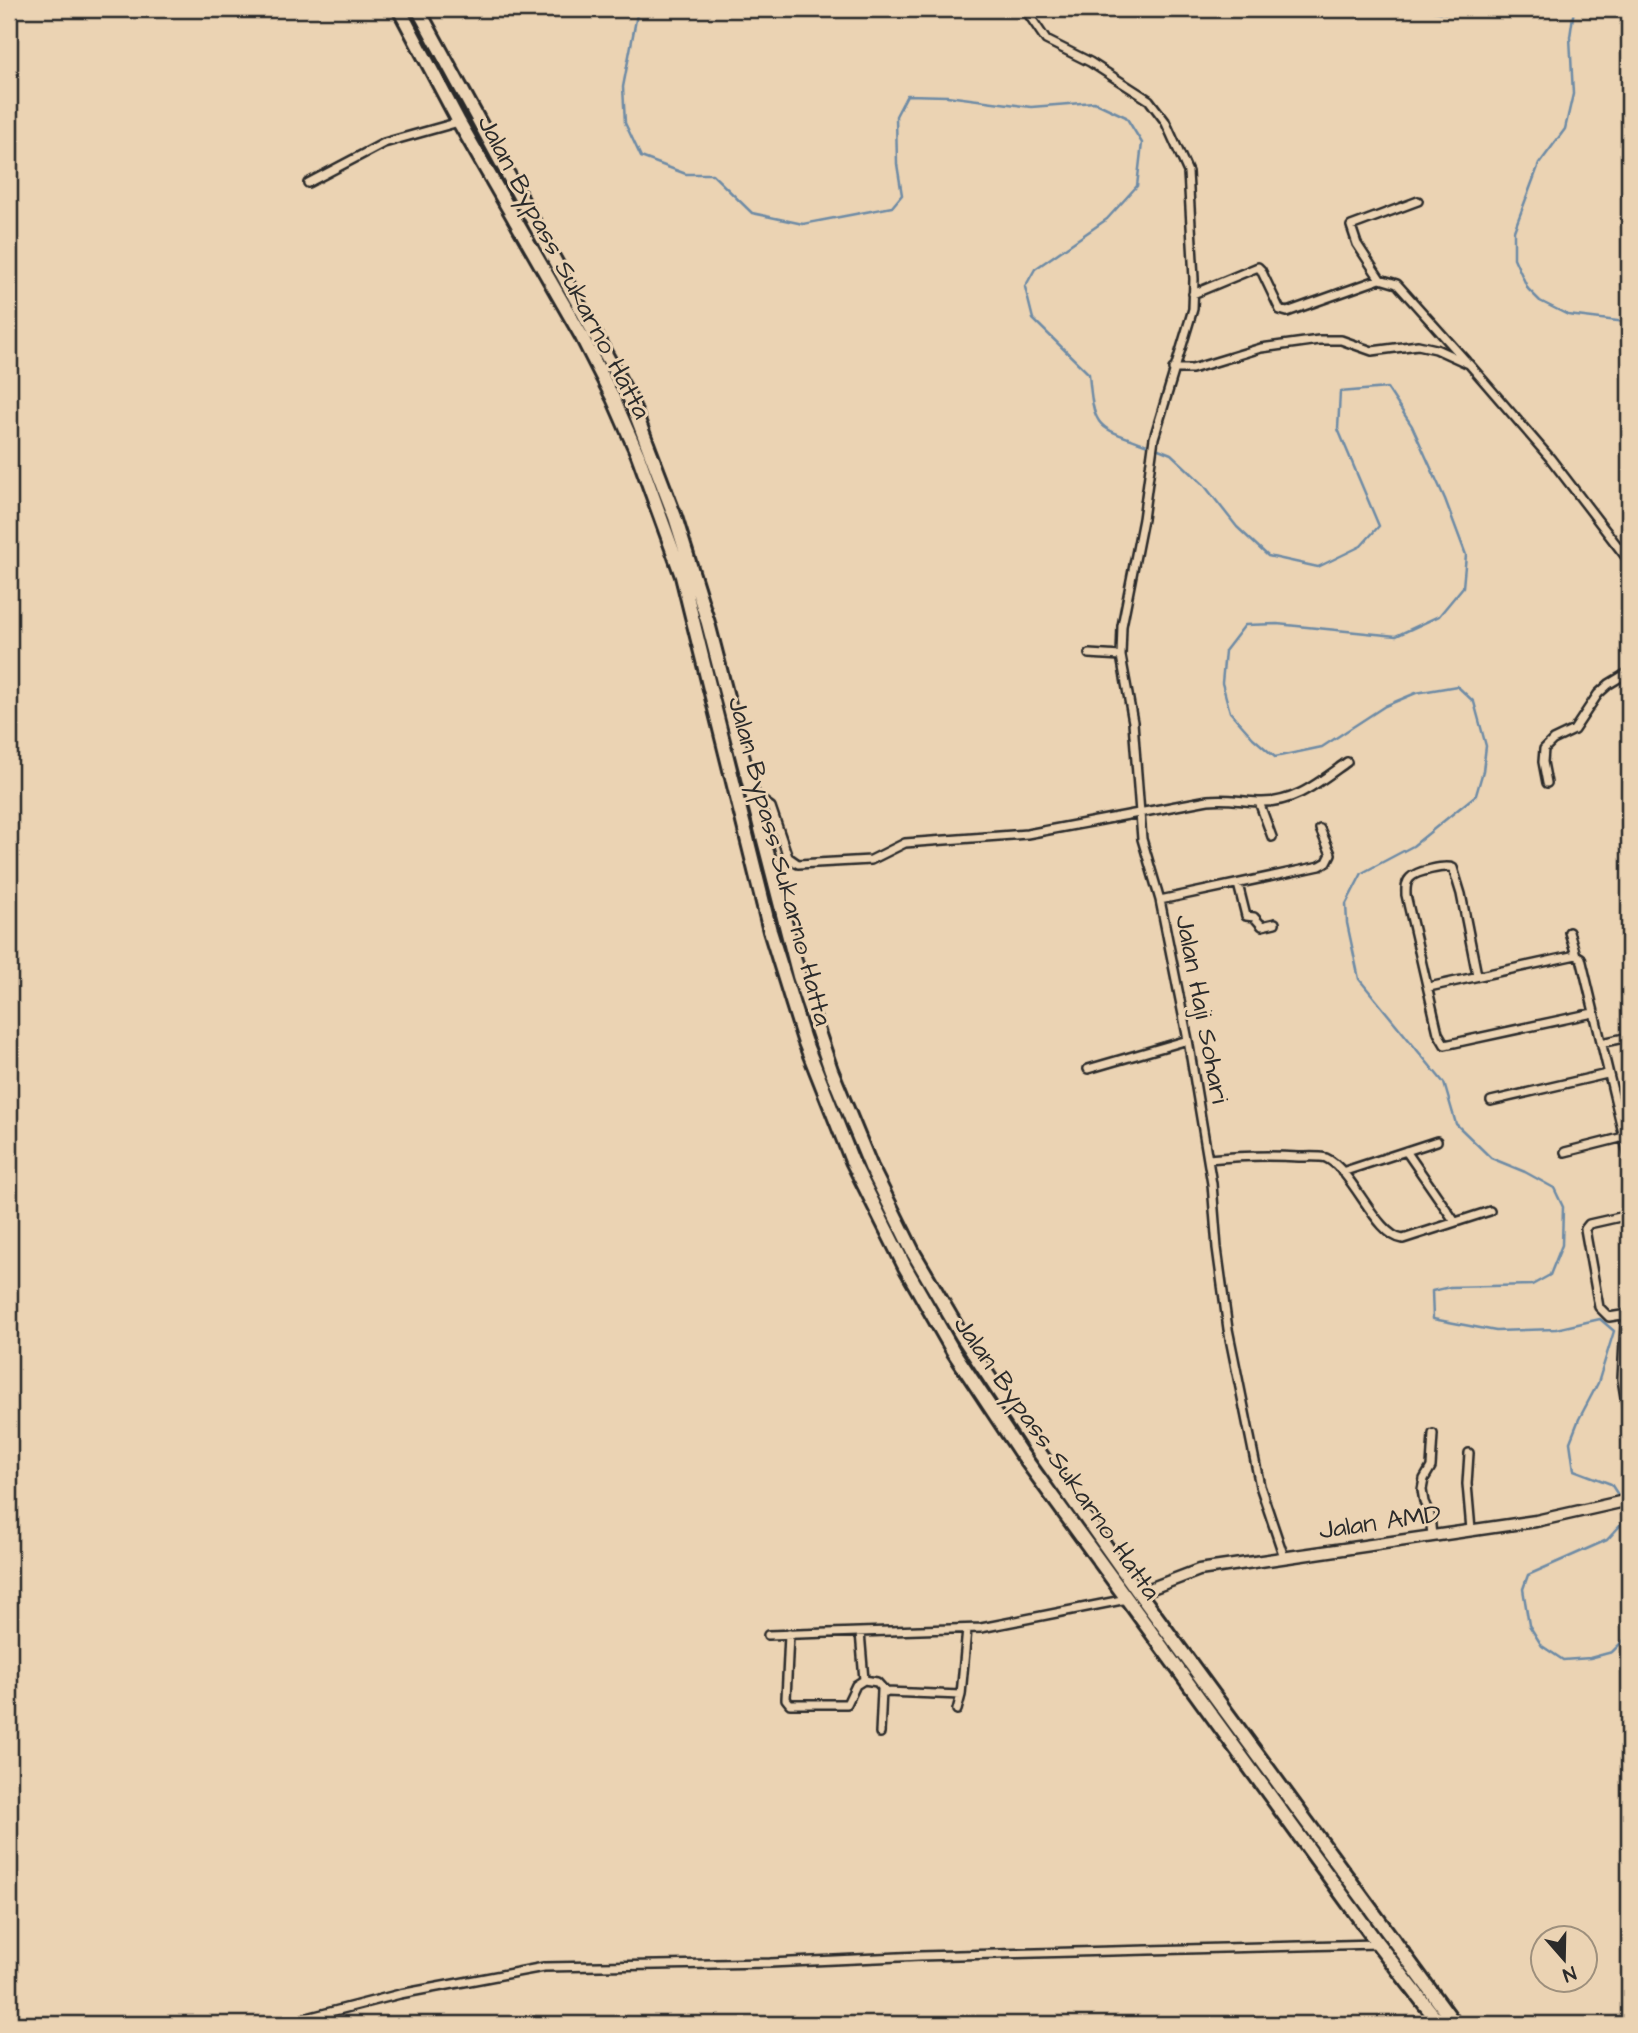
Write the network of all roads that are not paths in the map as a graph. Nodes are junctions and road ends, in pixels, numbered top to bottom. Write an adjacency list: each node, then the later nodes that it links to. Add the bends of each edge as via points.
1 (399, 9): 4 (highway, Jalan Bypass Sukarno Hatta)
2 (418, 9): 18 (highway, Jalan Bypass Sukarno Hatta, via 630,399 704,610)
3 (1025, 9): 8 (street, Jalan Haji Sohari, via 1046,40 1149,100 1165,121 1188,172)
4 (459, 122): 5 (street, via 384,143); 55 (highway, Jalan Bypass Sukarno Hatta, via 581,335 662,516 697,632 770,931 804,1040 865,1190 953,1352)
5 (308, 183)
6 (1418, 201): 7 (street, via 1351,226)
7 (1380, 279): 8 (street, via 1287,312 1280,310 1256,267); 9 (street, via 1397,284)
8 (1193, 294): 10 (street, Jalan Haji Sohari, via 1193,309)
9 (1469, 364): 10 (street, via 1426,346 1378,351 1335,339 1261,348 1192,369); 11 (street, via 1550,458)
10 (1173, 369): 13 (street, Jalan Haji Sohari, via 1154,438 1122,626)
11 (1629, 561)
12 (1089, 654): 13 (street)
13 (1121, 656): 19 (street, Jalan Haji Sohari, via 1133,722)
14 (1629, 672): 16 (street, via 1598,694 1574,730 1544,749)
15 (1347, 762): 17 (street, via 1299,794)
16 (1547, 783)
17 (1259, 802): 19 (street, via 1227,798); 21 (street)
18 (755, 804): 19 (street, via 764,802 771,807 788,857 798,863 871,860 905,844 1027,834); 54 (highway, Jalan Bypass Sukarno Hatta, via 799,976 871,1167 962,1336)
19 (1138, 813): 23 (street, Jalan Haji Sohari)
20 (1320, 829): 22 (street, via 1331,854 1325,864)
21 (1272, 837)
22 (1238, 884): 23 (street); 24 (street, via 1246,916 1262,926)
23 (1160, 900): 31 (street, Jalan Haji Sohari)
24 (1275, 923)
25 (1569, 932): 26 (street)
26 (1576, 956): 27 (street); 29 (street, via 1581,958)
27 (1477, 975): 28 (street); 28 (street, via 1456,874 1445,866 1413,876 1405,888)
28 (1429, 987): 29 (street, via 1438,1032 1446,1045)
29 (1594, 1013): 32 (street)
30 (1629, 1037): 32 (street)
31 (1188, 1040): 33 (street); 41 (street, Jalan Haji Sohari)
32 (1601, 1043): 34 (street)
33 (1088, 1069)
34 (1607, 1074): 35 (street); 36 (street)
35 (1491, 1101)
36 (1624, 1137): 39 (street); 40 (street)
37 (1437, 1141): 38 (street)
38 (1406, 1151): 42 (street); 45 (street)
39 (1565, 1152)
40 (1629, 1158)
41 (1208, 1159): 42 (street, via 1256,1155 1325,1158); 53 (street, Jalan Haji Sohari, via 1228,1329 1260,1486)
42 (1342, 1172): 45 (street, via 1398,1238)
43 (1490, 1211): 45 (street)
44 (1629, 1215): 46 (street, via 1589,1224 1585,1229 1600,1307 1609,1317)
45 (1455, 1222)
46 (1628, 1314): 47 (street, via 1622,1379)
47 (1629, 1421)
48 (1433, 1434): 52 (street, via 1431,1468 1422,1485)
49 (1469, 1453): 51 (street)
50 (1629, 1500): 51 (street, Jalan AMD)
51 (1471, 1530): 52 (street, Jalan AMD)
52 (1432, 1536): 53 (street, Jalan AMD)
53 (1284, 1557): 54 (street, Jalan AMD, via 1199,1570)
54 (1139, 1592): 60 (highway, Jalan Bypass Sukarno Hatta)
55 (1127, 1599): 56 (street); 62 (highway, Jalan Bypass Sukarno Hatta)
56 (967, 1629): 57 (street); 64 (street)
57 (860, 1632): 58 (street); 61 (street)
58 (789, 1634): 59 (street); 61 (street, via 786,1699 790,1704 847,1704 856,1685)
59 (768, 1635)
60 (1200, 1677): 62 (highway, via 1198,1686); 65 (highway, Jalan Bypass Sukarno Hatta)
61 (864, 1680): 63 (street, via 877,1682)
62 (1189, 1685): 67 (highway, Jalan Bypass Sukarno Hatta)
63 (882, 1690): 64 (street); 68 (street)
64 (961, 1695): 66 (street)
65 (1222, 1705): 67 (highway, via 1212,1705); 72 (highway, Jalan Bypass Sukarno Hatta)
66 (957, 1710)
67 (1211, 1714): 69 (highway, Jalan Bypass Sukarno Hatta)
68 (880, 1733)
69 (1378, 1944): 70 (street, via 544,1967 400,1994); 71 (highway, Jalan Bypass Sukarno Hatta)
70 (284, 2024)
71 (1440, 2024)
72 (1455, 2024)

